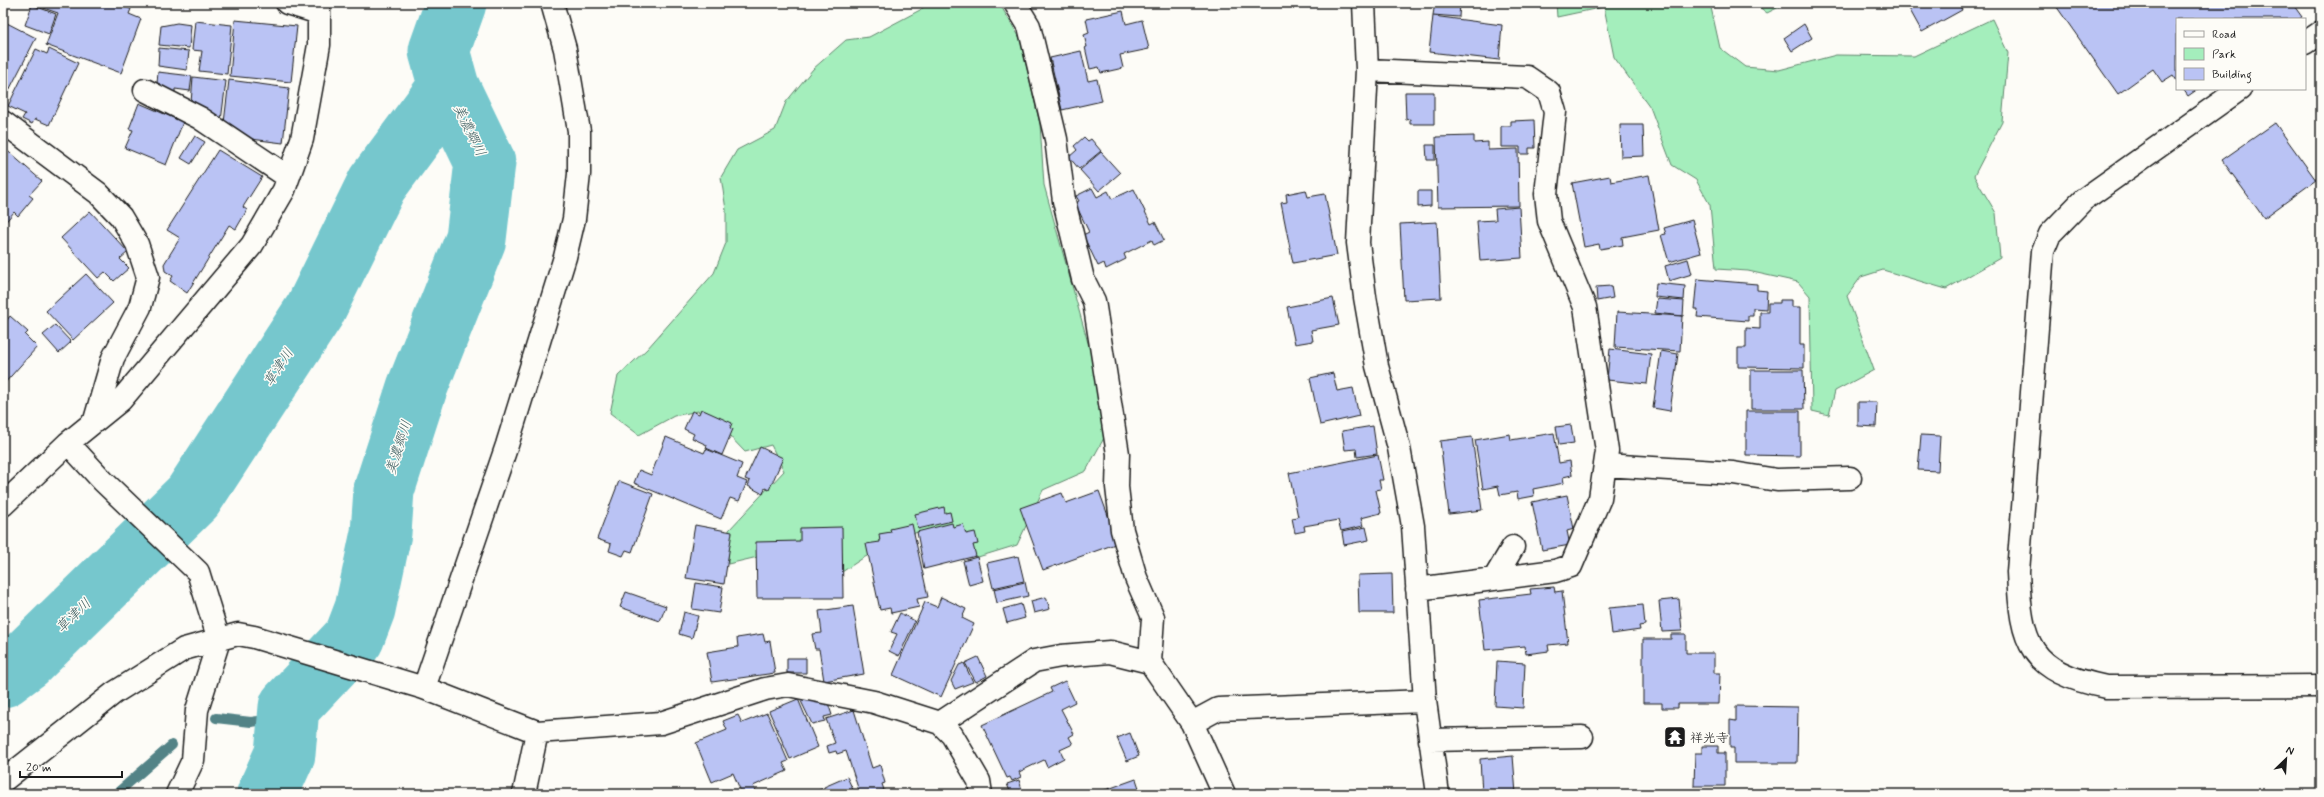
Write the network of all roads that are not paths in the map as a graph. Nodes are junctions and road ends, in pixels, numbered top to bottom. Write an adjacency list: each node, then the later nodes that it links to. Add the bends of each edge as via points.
1 (287, 3): 5 (street)
2 (552, 3): 24 (street, via 565,49 579,131 579,174 574,219 565,257 507,445)
3 (1015, 3): 22 (street, via 1029,26 1056,139 1064,201 1083,279 1094,301 1118,454 1117,487 1122,530 1136,578 1152,617)
4 (1364, 3): 8 (street)
5 (319, 8): 12 (street, via 319,46 302,139)
6 (2321, 32): 7 (street)
7 (2306, 42)
8 (1367, 70): 15 (street, via 1527,77 1549,92 1555,112 1546,194 1549,221 1585,307 1607,451); 20 (street, via 1358,243 1377,366 1399,448 1413,526)
9 (145, 90): 12 (street, via 200,118)
10 (2239, 90): 23 (street, via 2083,200 2050,234 2043,251 2018,572 2020,612 2028,642 2042,662 2076,681 2106,687)
11 (3, 122): 13 (street, via 98,193 121,217 137,244 148,277 140,306 113,358)
12 (288, 177): 13 (street, via 284,190 252,245 121,400)
13 (95, 420): 14 (street)
14 (68, 443): 17 (street); 21 (street, via 103,481 198,572)
15 (1605, 465): 16 (street, via 1733,473 1777,480); 19 (street, via 1600,498 1571,566 1555,571)
16 (1850, 478)
17 (3, 505)
18 (1513, 547): 19 (street)
19 (1494, 579): 20 (street)
20 (1417, 589): 25 (street)
21 (219, 640): 24 (street, via 238,634 254,637); 31 (street, via 184,649 114,692); 32 (street, via 198,710 193,760)
22 (1150, 662): 26 (street, via 1110,652 1034,661); 27 (street)
23 (2321, 686)
24 (424, 688): 28 (street)
25 (1425, 701): 27 (street, via 1218,709); 30 (street)
26 (940, 723): 28 (street, via 874,702 788,685 765,688 661,723); 34 (street, via 952,735 979,781)
27 (1192, 723): 35 (street)
28 (537, 732): 33 (street)
29 (1582, 737): 30 (street)
30 (1430, 740): 36 (street)
31 (3, 781)
32 (177, 794)
33 (524, 794)
34 (981, 794)
35 (1224, 794)
36 (1438, 794)

